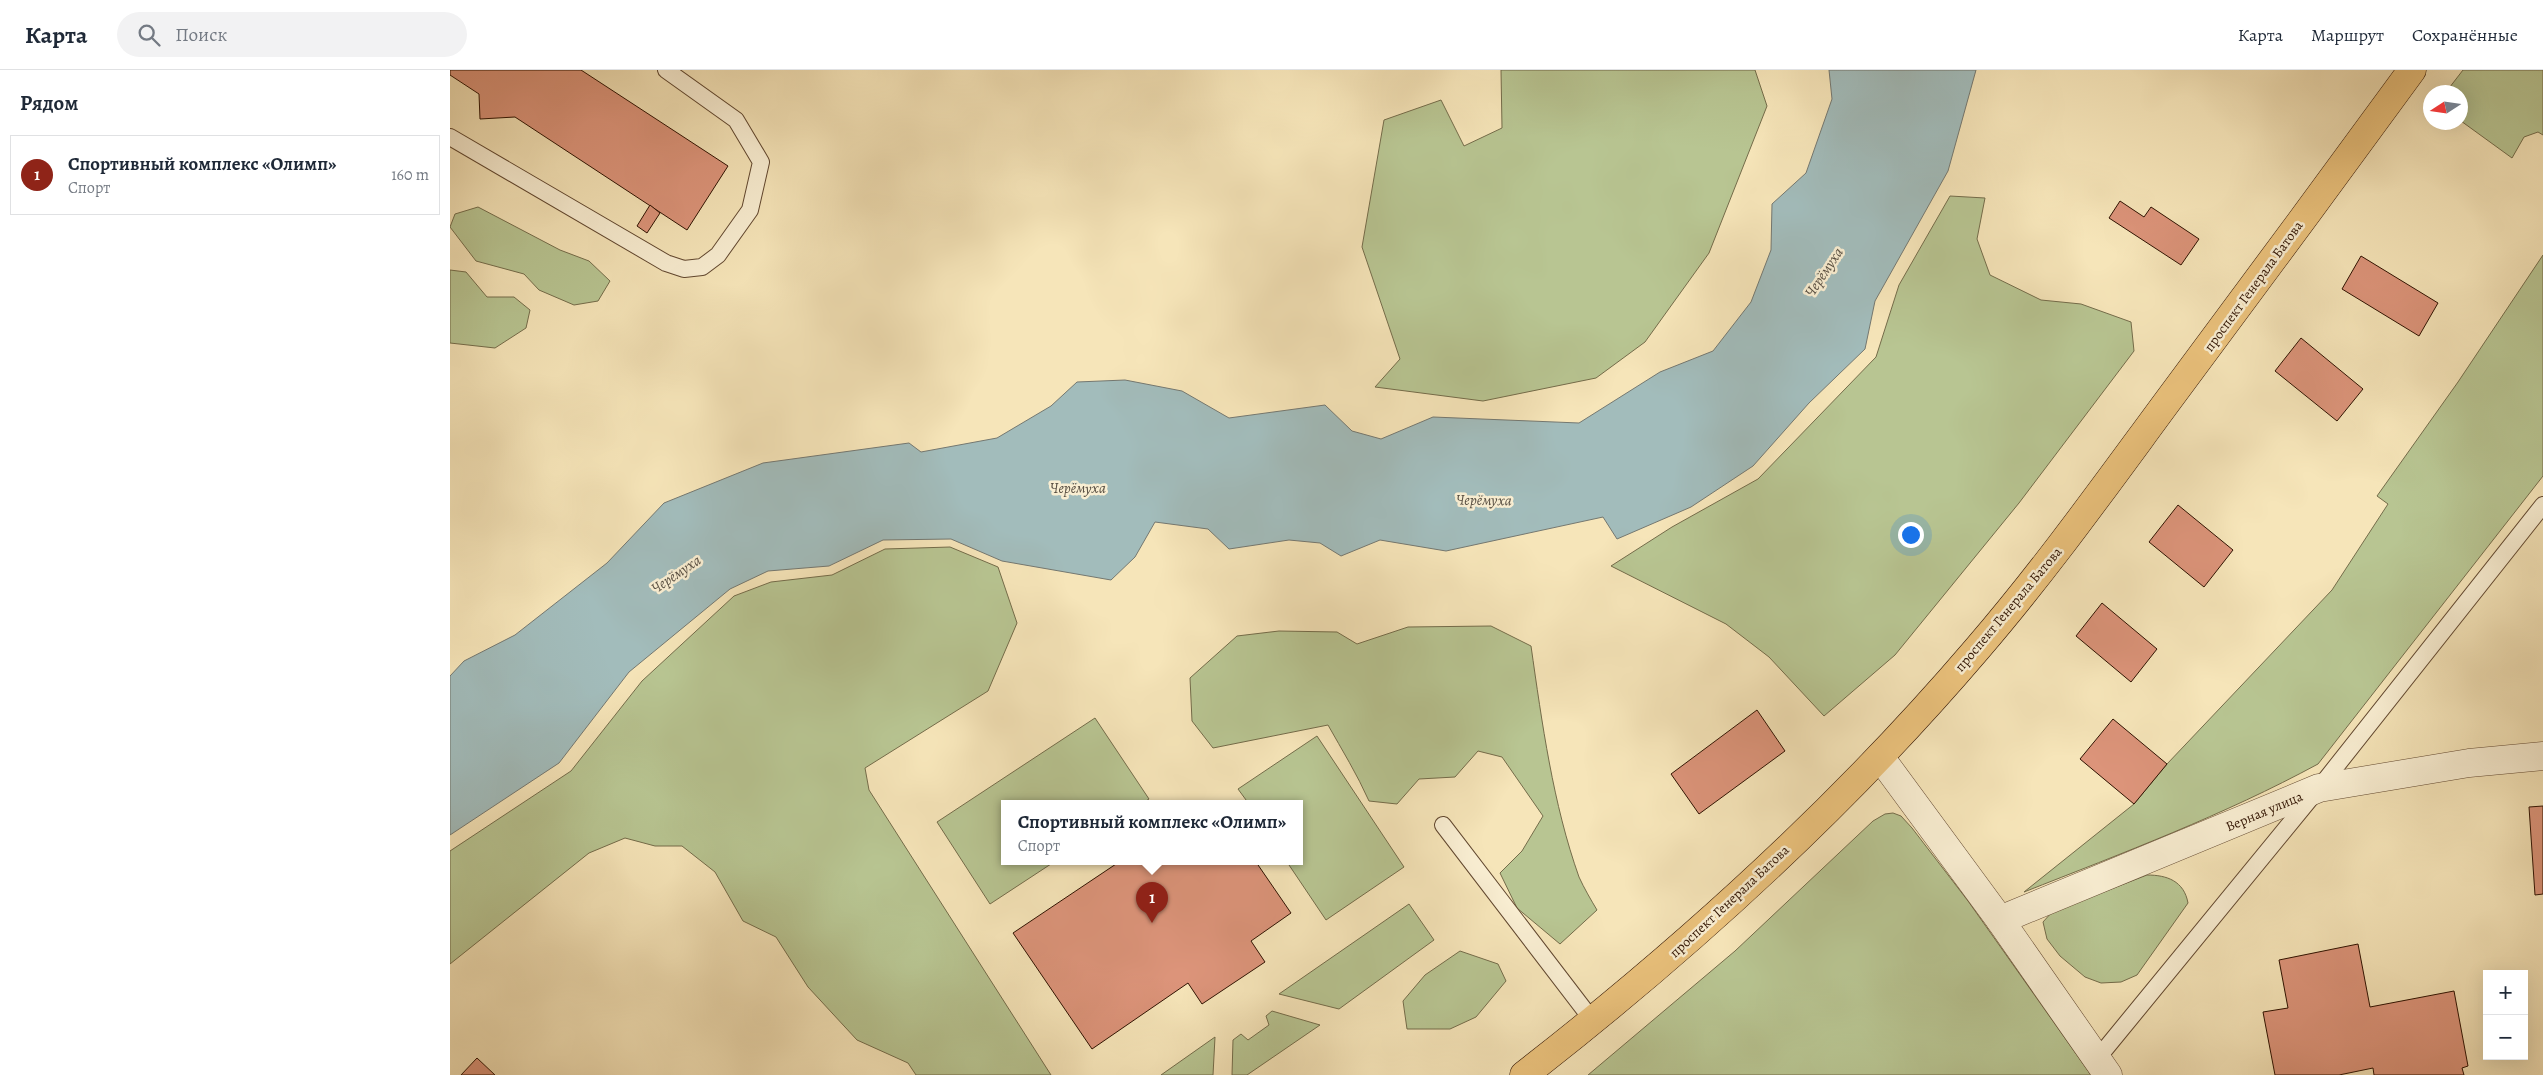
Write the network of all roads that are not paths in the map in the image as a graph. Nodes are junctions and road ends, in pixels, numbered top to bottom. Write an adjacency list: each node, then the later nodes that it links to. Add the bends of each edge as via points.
1 (666, 70): 3 (lane, via 736,120 761,162 750,210 718,255 702,267 684,269 666,263)
2 (2412, 70): 6 (main road, проспект Генерала Батова, via 2062,545 1977,649)
3 (450, 137)
4 (2543, 505): 7 (lane)
5 (2543, 756): 7 (street, Верная улица, via 2469,763)
6 (1880, 757): 9 (street); 10 (main road, проспект Генерала Батова, via 1680,948)
7 (2319, 788): 9 (street, Верная улица); 11 (lane)
8 (1443, 825): 10 (lane)
9 (2000, 920): 11 (street)
10 (1593, 1021): 12 (main road, проспект Генерала Батова)
11 (2103, 1067)
12 (1524, 1075)

